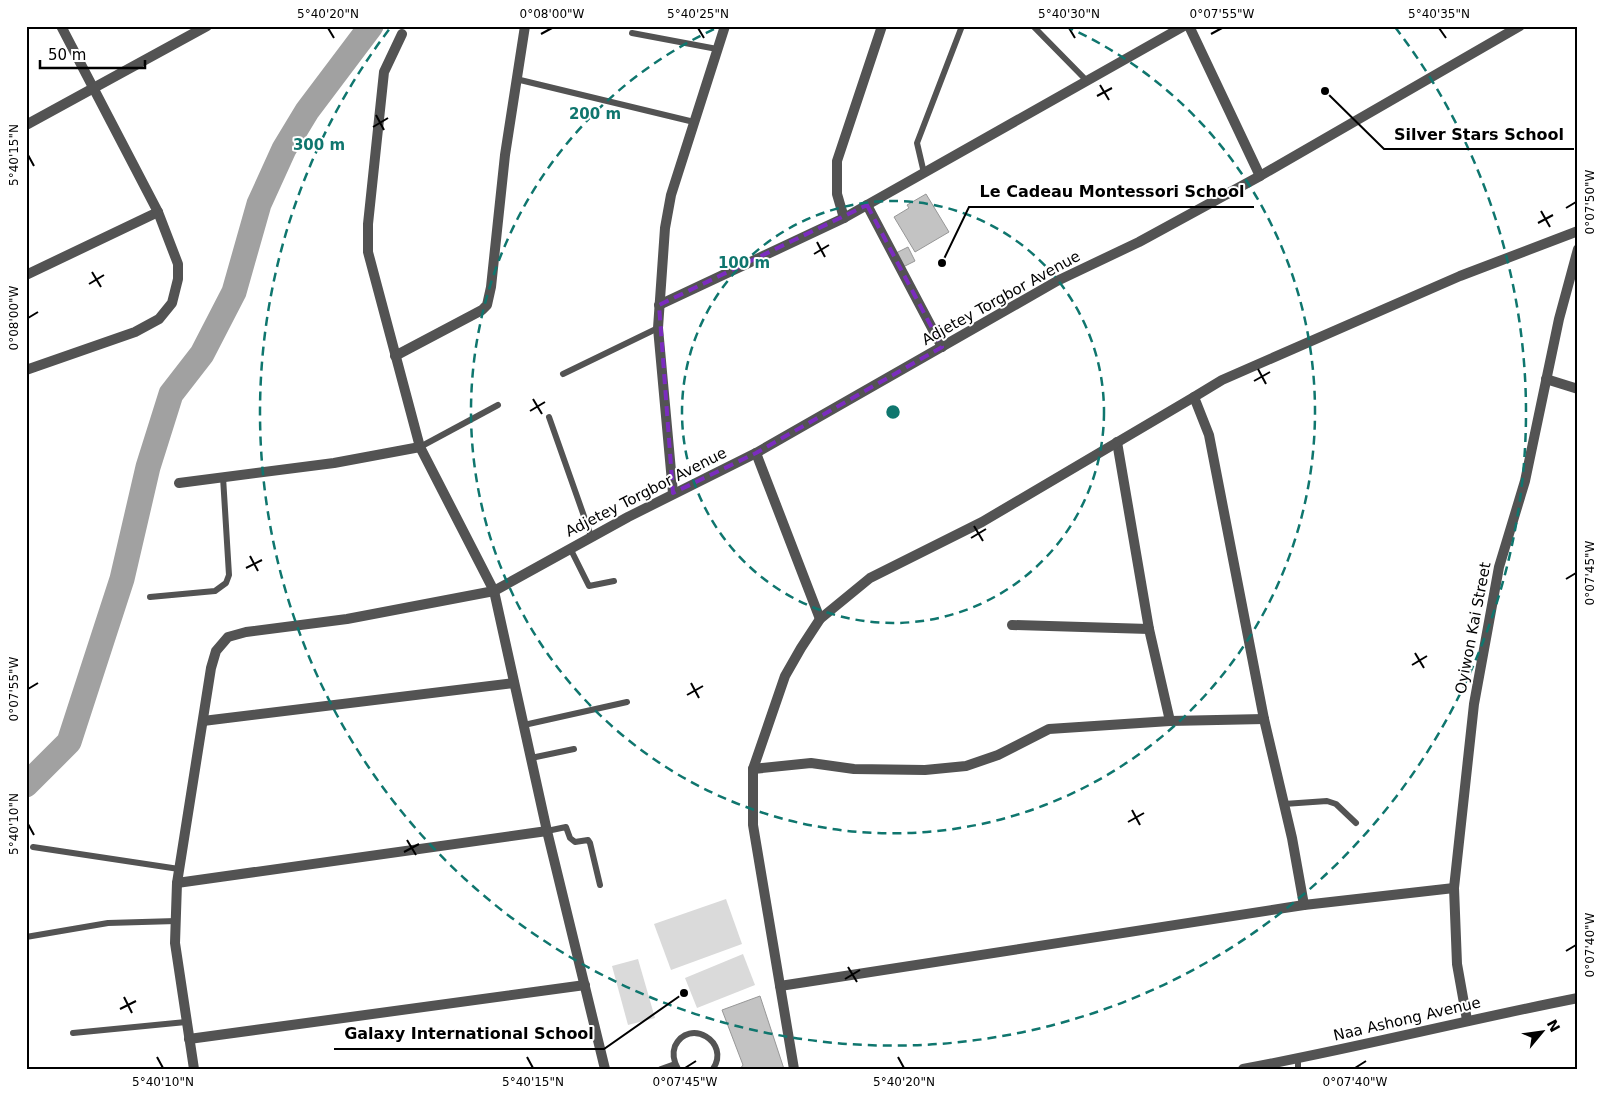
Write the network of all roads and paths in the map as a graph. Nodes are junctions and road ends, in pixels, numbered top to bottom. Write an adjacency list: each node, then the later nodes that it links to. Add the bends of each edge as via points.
1 (60, 26): 16 (street)
2 (207, 26): 16 (street)
3 (525, 26): 14 (street)
4 (725, 26): 13 (street)
5 (882, 26): 23 (street, via 837,161 837,194)
6 (962, 26): 19 (lane, via 917,143)
7 (1033, 26): 15 (lane)
8 (1184, 26): 15 (street)
9 (1189, 26): 20 (street)
10 (1520, 26): 20 (street, Adjetey Torgbor Avenue)
11 (402, 34): 30 (street, via 384,72 368,224 368,252)
12 (632, 34): 13 (lane)
13 (717, 49): 17 (street)
14 (516, 79): 17 (lane); 30 (street, via 487,305)
15 (1087, 81): 19 (street)
16 (93, 87): 18 (street); 22 (street)
17 (694, 122): 27 (street, via 671,195)
18 (26, 124)
19 (924, 172): 21 (street)
20 (1260, 176): 29 (street, Adjetey Torgbor Avenue, via 1139,242 1057,281)
21 (867, 205): 23 (street); 29 (street)
22 (158, 212): 26 (street); 31 (street, via 178,264 172,303 158,319 135,332)
23 (844, 218): 27 (street)
24 (1578, 231): 35 (street, via 1460,276 1222,380)
25 (1578, 249): 33 (street, Oyiwon Kai Street)
26 (26, 275)
27 (658, 305): 28 (street)
28 (658, 328): 32 (lane); 43 (street)
29 (942, 347): 40 (street, Adjetey Torgbor Avenue)
30 (394, 356): 39 (street)
31 (26, 370)
32 (563, 374)
33 (1546, 379): 34 (street); 68 (street, Oyiwon Kai Street, via 1525,481 1499,567 1476,694)
34 (1578, 389)
35 (1194, 397): 38 (street); 54 (street, via 1209,435)
36 (498, 405): 39 (lane)
37 (549, 417): 44 (lane)
38 (1116, 442): 49 (street, via 982,522 870,578); 51 (street)
39 (420, 447): 41 (street, via 334,463); 47 (street)
40 (756, 453): 43 (street, Adjetey Torgbor Avenue); 49 (street)
41 (223, 477): 42 (street); 48 (lane, via 229,575 226,583 215,591)
42 (179, 483)
43 (673, 493): 44 (street, Adjetey Torgbor Avenue)
44 (591, 536): 45 (street, Adjetey Torgbor Avenue)
45 (570, 548): 46 (lane, via 589,586); 47 (street, Adjetey Torgbor Avenue)
46 (614, 581)
47 (494, 591): 52 (street); 55 (street, Adjetey Torgbor Avenue, via 347,619 246,632 228,638 216,651)
48 (150, 597)
49 (820, 619): 60 (street, via 785,676)
50 (1012, 625): 51 (street)
51 (1149, 629): 56 (street)
52 (514, 683): 55 (street); 57 (street)
53 (627, 702): 57 (lane)
54 (1264, 719): 56 (street); 61 (street)
55 (202, 721): 65 (street, Adjetey Torgbor Avenue)
56 (1170, 721): 60 (street, via 1049,728 998,755 958,767 854,769 811,763)
57 (524, 725): 59 (street)
58 (574, 748): 59 (lane)
59 (531, 758): 63 (street)
60 (753, 769): 73 (street, via 753,824)
61 (1284, 804): 62 (lane, via 1327,801 1336,804); 69 (street)
62 (1356, 823)
63 (547, 831): 66 (street); 67 (lane, via 566,827 574,842 588,840); 72 (street)
64 (33, 847): 65 (lane)
65 (179, 869): 66 (street, Adjetey Torgbor Avenue)
66 (177, 883): 70 (street, Adjetey Torgbor Avenue)
67 (600, 885)
68 (1454, 888): 69 (street); 75 (street, Oyiwon Kai Street, via 1457,964)
69 (1304, 905): 73 (street)
70 (176, 922): 71 (lane, via 108,924); 76 (street, Adjetey Torgbor Avenue, via 175,943)
71 (26, 937)
72 (585, 985): 78 (street); 82 (street)
73 (780, 986): 85 (street)
74 (1578, 998): 75 (street, Naa Ashong Avenue)
75 (1467, 1020): 79 (street, Naa Ashong Avenue)
76 (186, 1022): 77 (lane); 78 (street, Adjetey Torgbor Avenue)
77 (73, 1033)
78 (189, 1039): 81 (street, Adjetey Torgbor Avenue)
79 (1298, 1064): 86 (street, Naa Ashong Avenue)
80 (677, 1066): 83 (lane); 84 (lane, via 674,1050 681,1038 701,1033 717,1046 718,1060)
81 (194, 1069)
82 (605, 1069)
83 (661, 1069)
84 (714, 1069)
85 (794, 1069)
86 (1243, 1069)

